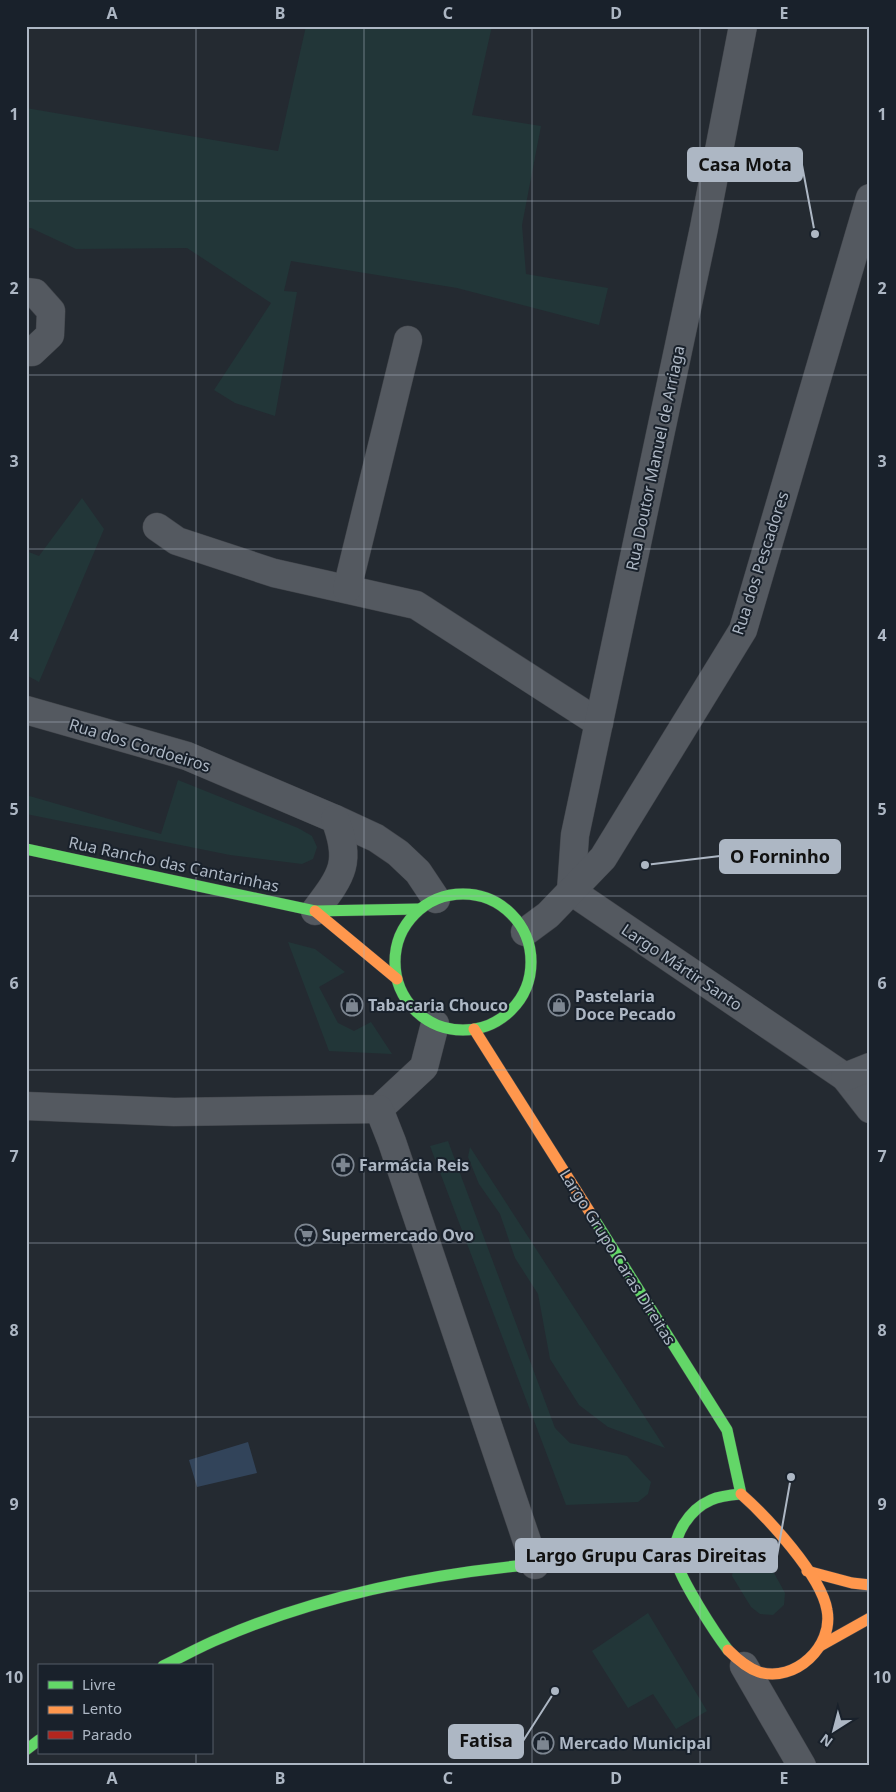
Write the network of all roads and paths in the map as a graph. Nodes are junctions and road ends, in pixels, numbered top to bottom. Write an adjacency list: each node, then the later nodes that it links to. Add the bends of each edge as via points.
1 (743, 26): 9 (street, Rua Doutor Manuel de Arriaga, via 704,228)
2 (870, 198): 12 (street, Rua dos Pescadores, via 742,630 603,858)
3 (26, 292): 5 (street, via 35,293 51,311 50,335 32,352)
4 (408, 340): 7 (street)
5 (26, 352)
6 (157, 527): 7 (street, via 177,541 274,573)
7 (347, 589): 9 (street, via 416,605)
8 (26, 710): 10 (street, Rua dos Cordoeiros, via 187,756)
9 (599, 723): 12 (street, Rua Doutor Manuel de Arriaga, via 576,834)
10 (336, 818): 13 (street, via 398,853 418,872); 14 (street, via 344,842 344,862 335,884)
11 (26, 849): 14 (street, Rua Rancho das Cantarinhas)
12 (572, 891): 15 (street); 20 (street, Largo Mártir Santo)
13 (427, 904): 14 (street, Rua Rancho das Cantarinhas); 15 (street, via 456,894 483,897 513,915); 16 (street, via 407,923 398,940 395,959)
14 (315, 911): 16 (street, Rua Rancho das Cantarinhas)
15 (525, 932): 18 (street, via 531,953 531,974 524,994 511,1011 494,1023)
16 (397, 979): 17 (street, via 405,997 418,1013)
17 (435, 1024): 18 (street, via 454,1030); 22 (street, via 424,1067)
18 (474, 1029): 24 (street, Largo Grupo Caras Direitas, via 727,1430)
19 (870, 1067): 20 (street)
20 (845, 1077): 23 (street, Largo Mártir Santo)
21 (26, 1106): 22 (street, via 174,1112)
22 (379, 1109): 26 (street)
23 (870, 1109)
24 (741, 1494): 25 (street, via 727,1495 702,1504 676,1538); 27 (street, via 759,1508)
25 (676, 1557): 26 (street, via 601,1558); 32 (street, via 728,1652)
26 (535, 1565): 31 (street, via 483,1570 329,1601 256,1624)
27 (806, 1571): 28 (street); 30 (street, via 826,1605 827,1630)
28 (870, 1585)
29 (870, 1618): 30 (street)
30 (820, 1646): 32 (street, via 794,1670 762,1673)
31 (167, 1664)
32 (744, 1666): 35 (street)
33 (38, 1741): 34 (street)
34 (26, 1750)
35 (802, 1766)

